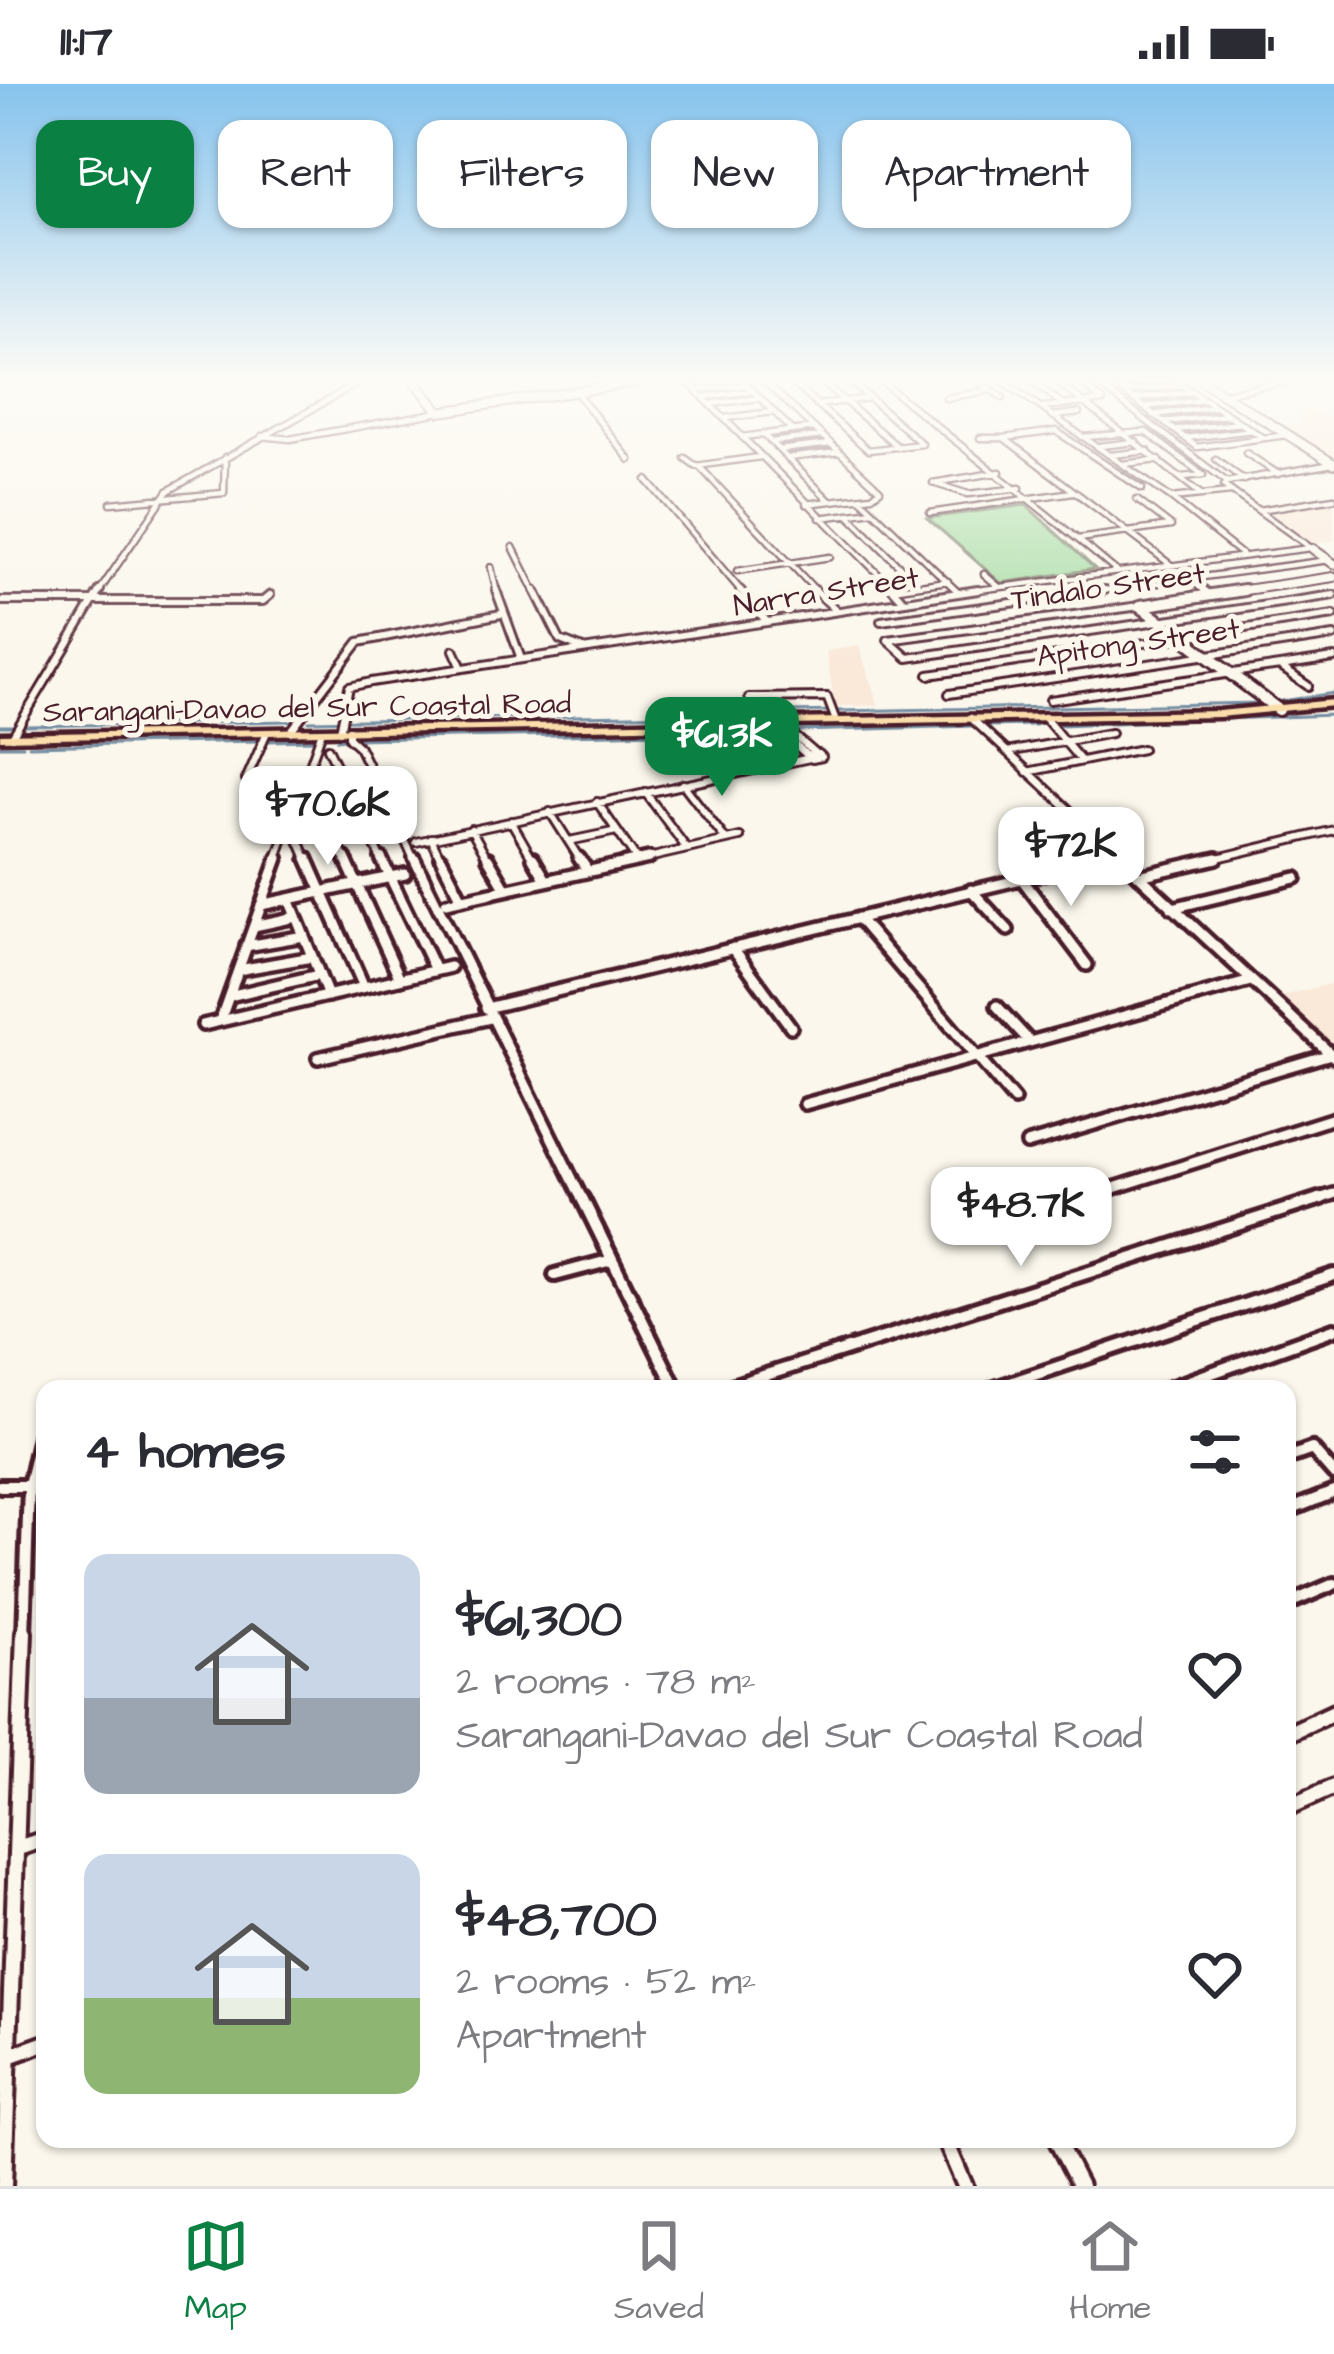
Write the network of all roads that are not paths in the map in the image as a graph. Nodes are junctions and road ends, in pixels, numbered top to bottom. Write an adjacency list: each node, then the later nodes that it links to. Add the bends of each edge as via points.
1 (184, 480): 26 (street)
2 (226, 480): 26 (street, via 226,492)
3 (647, 480): 74 (street)
4 (711, 480): 41 (street)
5 (783, 480): 30 (street)
6 (810, 480): 28 (street)
7 (869, 480): 22 (street, via 880,490)
8 (951, 480): 17 (street, via 933,483 968,494)
9 (1010, 480): 17 (street)
10 (1058, 480): 19 (street)
11 (1129, 480): 18 (street)
12 (1146, 480): 24 (street)
13 (1185, 480): 21 (street)
14 (1224, 480): 16 (street)
15 (1244, 480): 16 (street)
16 (1227, 482): 20 (street)
17 (1020, 488): 23 (street)
18 (1142, 489)
19 (1073, 492): 23 (street); 36 (street)
20 (1232, 492): 21 (street); 31 (street)
21 (1202, 495): 24 (street)
22 (860, 498): 28 (street); 32 (street)
23 (1031, 498): 33 (street); 37 (street)
24 (1171, 498): 42 (street)
25 (1334, 498): 31 (street)
26 (163, 499): 29 (street); 66 (street)
27 (1137, 500): 36 (street, via 1171,526)
28 (830, 501): 30 (street)
29 (111, 502)
30 (806, 503): 35 (street)
31 (1259, 510): 40 (street)
32 (873, 511): 34 (street); 54 (street)
33 (930, 513)
34 (848, 514): 35 (street); 56 (street)
35 (820, 518): 58 (street)
36 (1126, 532): 37 (street); 47 (street)
37 (1078, 539): 50 (street)
38 (1334, 545): 40 (street)
39 (513, 547): 78 (street, via 561,641)
40 (1312, 549): 42 (street, Narra Street); 45 (street)
41 (777, 554): 43 (street); 46 (street)
42 (1241, 554): 47 (street, Narra Street)
43 (762, 555)
44 (830, 557): 46 (street)
45 (1332, 562): 53 (street)
46 (785, 563): 49 (street); 68 (street)
47 (1167, 563): 50 (street, Narra Street); 53 (street)
48 (491, 567): 69 (street)
49 (737, 571)
50 (1116, 571): 55 (street, Narra Street)
51 (983, 574): 57 (street)
52 (1334, 577): 62 (street, Tindalo Street)
53 (1189, 580): 62 (street); 63 (street)
54 (948, 581): 56 (street); 59 (street)
55 (1044, 581): 57 (street, Narra Street); 63 (street)
56 (918, 585): 58 (street)
57 (999, 587): 59 (street, Narra Street)
58 (891, 589): 64 (street)
59 (959, 592): 64 (street, Narra Street)
60 (1334, 595): 73 (street)
61 (270, 596): 66 (street)
62 (1210, 596): 67 (street, Tindalo Street)
63 (1064, 597): 70 (street); 72 (street)
64 (903, 600): 68 (street, Narra Street)
65 (0, 601): 66 (street)
66 (92, 602): 100 (street)
67 (1140, 606): 70 (street, Tindalo Street); 73 (street)
68 (837, 611): 74 (street, Narra Street)
69 (501, 614): 81 (street); 96 (street, via 359,642)
70 (1083, 614): 73 (street, Tindalo Street, via 889,640 908,658)
71 (1334, 615): 76 (street)
72 (881, 621)
73 (1160, 621): 76 (street)
74 (767, 622): 78 (street, Narra Street)
75 (1334, 636): 79 (street, Apitong Street)
76 (1184, 639): 79 (street); 85 (street)
77 (454, 650): 83 (street)
78 (583, 650): 81 (street, Narra Street)
79 (1206, 656): 84 (street); 87 (street, Apitong Street)
80 (1334, 658): 82 (street)
81 (520, 659): 83 (street, Narra Street)
82 (1281, 667): 84 (street); 86 (street)
83 (462, 668): 97 (street, Narra Street, via 349,687)
84 (1230, 674): 89 (street); 91 (street)
85 (929, 675)
86 (1308, 686)
87 (949, 694)
88 (749, 698): 92 (street, via 824,696)
89 (1050, 700)
90 (1334, 703): 91 (main road, Sarangani-Davao del Sur Coastal Road)
91 (1271, 704): 93 (main road, Sarangani-Davao del Sur Coastal Road)
92 (834, 712): 94 (main road, Sarangani-Davao del Sur Coastal Road); 95 (main road, Sarangani-Davao del Sur Coastal Road)
93 (1044, 717): 94 (main road, Sarangani-Davao del Sur Coastal Road); 101 (street)
94 (971, 718): 105 (street)
95 (784, 725): 97 (main road, Sarangani-Davao del Sur Coastal Road); 110 (street, via 790,740 817,755)
96 (290, 731): 97 (main road, Sarangani-Davao del Sur Coastal Road); 98 (main road, Sarangani-Davao del Sur Coastal Road)
97 (337, 731): 102 (street); 103 (street); 162 (street, via 358,747)
98 (267, 732): 100 (main road, Sarangani-Davao del Sur Coastal Road); 109 (street)
99 (1111, 733): 101 (street)
100 (6, 737)
101 (1064, 743): 105 (street); 106 (street)
102 (316, 748): 103 (street); 108 (street)
103 (328, 748): 130 (street)
104 (1142, 748): 106 (street)
105 (1007, 752): 107 (street)
106 (1081, 761): 107 (street)
107 (1028, 772): 125 (street)
108 (307, 776): 114 (street); 134 (street)
109 (246, 780)
110 (683, 784): 111 (street); 121 (street)
111 (646, 792): 112 (street); 124 (street)
112 (597, 802): 113 (street); 117 (street)
113 (550, 812): 115 (street); 123 (street)
114 (291, 820): 137 (street); 141 (street)
115 (511, 820): 116 (street); 133 (street)
116 (471, 829): 120 (street); 135 (street)
117 (617, 830): 123 (street); 126 (street)
118 (1334, 830): 129 (street)
119 (740, 837): 121 (street)
120 (430, 838): 122 (street); 139 (street)
121 (726, 840): 124 (street)
122 (416, 842)
123 (569, 842): 127 (street)
124 (687, 849): 126 (street)
125 (1118, 855): 129 (street); 131 (street)
126 (637, 860): 127 (street)
127 (588, 871): 133 (street)
128 (405, 874): 130 (street)
129 (1139, 876): 142 (street)
130 (390, 877): 134 (street); 154 (street)
131 (1021, 878): 136 (street); 151 (street)
132 (1296, 878): 142 (street)
133 (547, 880): 135 (street)
134 (356, 884): 137 (street); 156 (street)
135 (506, 890): 139 (street)
136 (970, 890): 144 (street); 146 (street)
137 (324, 892): 138 (street); 158 (street)
138 (289, 899): 141 (street); 143 (street)
139 (462, 899): 140 (street)
140 (446, 903)
141 (261, 905): 145 (street)
142 (1172, 908): 157 (street)
143 (296, 917): 145 (street); 147 (street)
144 (858, 917): 149 (street); 167 (street)
145 (254, 926): 148 (street)
146 (1008, 930)
147 (304, 936): 148 (street); 150 (street)
148 (246, 946): 153 (street)
149 (733, 948): 162 (street); 165 (street)
150 (312, 957): 153 (street); 155 (street)
151 (1087, 965)
152 (450, 967): 154 (street)
153 (238, 970): 160 (street)
154 (436, 970): 156 (street)
155 (320, 975): 159 (street); 160 (street)
156 (400, 979): 158 (street)
157 (1251, 981): 166 (street); 168 (street)
158 (364, 987): 159 (street)
159 (328, 995): 163 (street)
160 (229, 996): 163 (street)
161 (998, 1006): 166 (street)
162 (488, 1013): 169 (street); 176 (street)
163 (220, 1021): 164 (street)
164 (203, 1025)
165 (791, 1027)
166 (1030, 1042): 167 (street)
167 (977, 1056): 170 (street); 171 (street)
168 (1333, 1056): 173 (street)
169 (318, 1058)
170 (1014, 1100)
171 (805, 1103)
172 (1334, 1118): 175 (street)
173 (1027, 1144)
174 (1334, 1195): 181 (street)
175 (1023, 1219)
176 (612, 1260): 177 (street); 180 (street)
177 (555, 1275)
178 (1334, 1275): 182 (street)
179 (1334, 1329): 183 (street)
180 (672, 1380)
181 (750, 1380)
182 (1019, 1380)
183 (1192, 1380)
184 (36, 1454): 188 (street)
185 (1296, 1455): 186 (street, via 1312,1449)
186 (1334, 1474)
187 (0, 1486): 188 (street)
188 (29, 1486): 198 (street)
189 (1334, 1492): 190 (street)
190 (1296, 1507)
191 (1333, 1587): 192 (street)
192 (1296, 1601)
193 (1334, 1712): 194 (street)
194 (1296, 1730)
195 (1334, 1787): 196 (street)
196 (1296, 1804)
197 (36, 1842): 198 (street)
198 (18, 1848): 200 (street)
199 (36, 2046): 200 (street)
200 (7, 2057): 203 (street)
201 (949, 2148): 204 (street)
202 (1061, 2148): 205 (street)
203 (4, 2186)
204 (965, 2186)
205 (1080, 2186)

